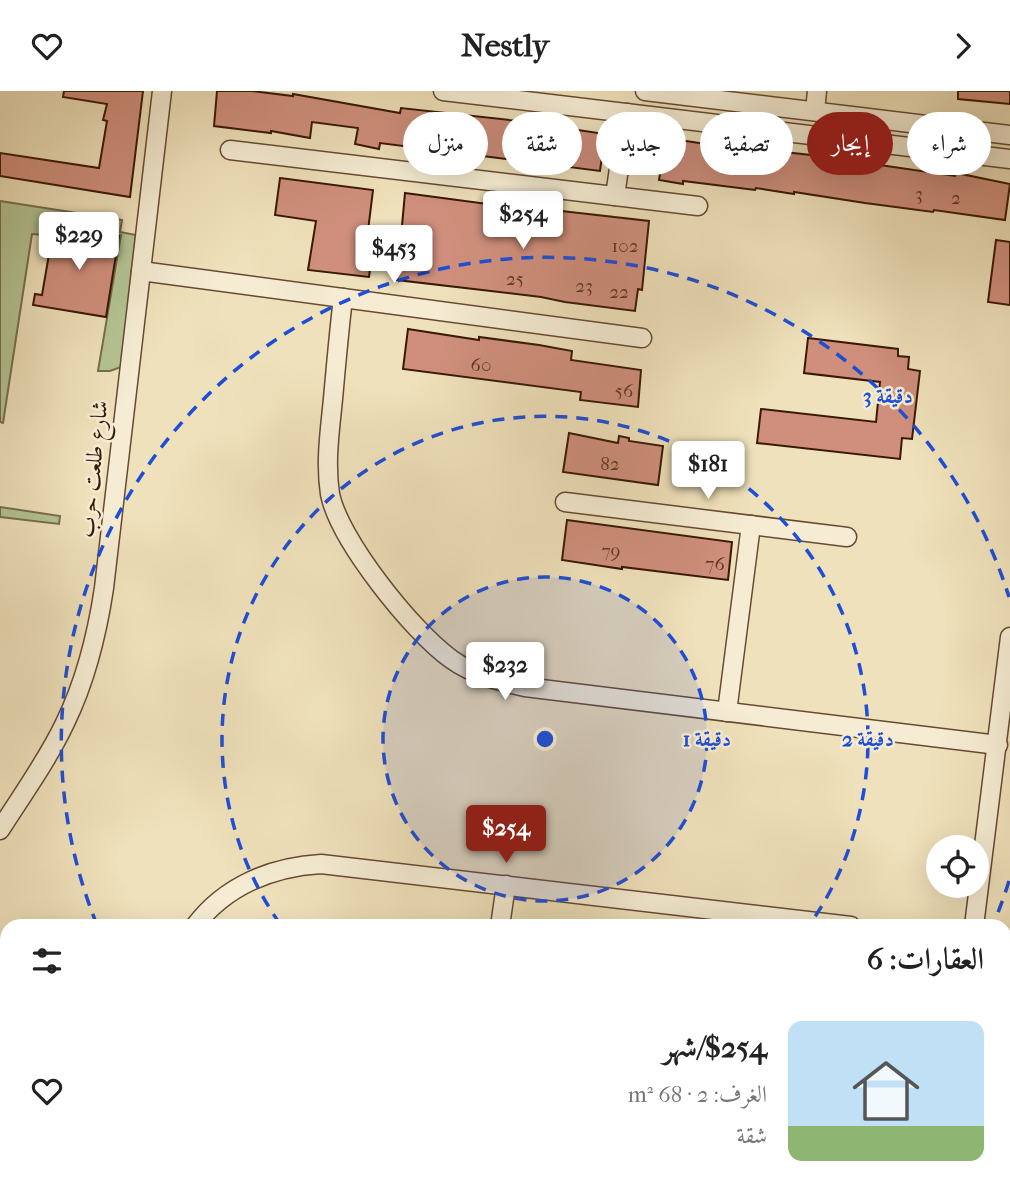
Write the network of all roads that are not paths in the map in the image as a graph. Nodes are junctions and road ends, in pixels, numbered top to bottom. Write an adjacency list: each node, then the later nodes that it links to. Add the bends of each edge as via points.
1 (162, 91): 14 (street, شارع طلعت حرب)
2 (443, 91): 6 (street)
3 (645, 91): 5 (street)
4 (817, 91): 5 (street)
5 (815, 111): 8 (street)
6 (619, 112)
7 (686, 120): 10 (street)
8 (1010, 135)
9 (230, 150): 12 (street)
10 (1010, 159)
11 (618, 175): 12 (street)
12 (615, 197): 13 (street)
13 (698, 207)
14 (141, 271): 15 (street); 23 (street, شارع طلعت حرب, via 94,643 65,724)
15 (342, 298): 16 (street); 21 (street, via 327,454 331,496 363,560 416,626 453,660 499,681)
16 (642, 338)
17 (565, 502): 18 (street)
18 (751, 525): 19 (street); 21 (street)
19 (847, 537)
20 (1010, 637): 22 (street)
21 (727, 712): 22 (street)
22 (998, 745): 28 (street)
23 (0, 830)
24 (506, 885): 25 (street, via 304,865 242,885); 26 (street); 27 (street)
25 (201, 919)
26 (501, 919)
27 (740, 919)
28 (975, 919)

